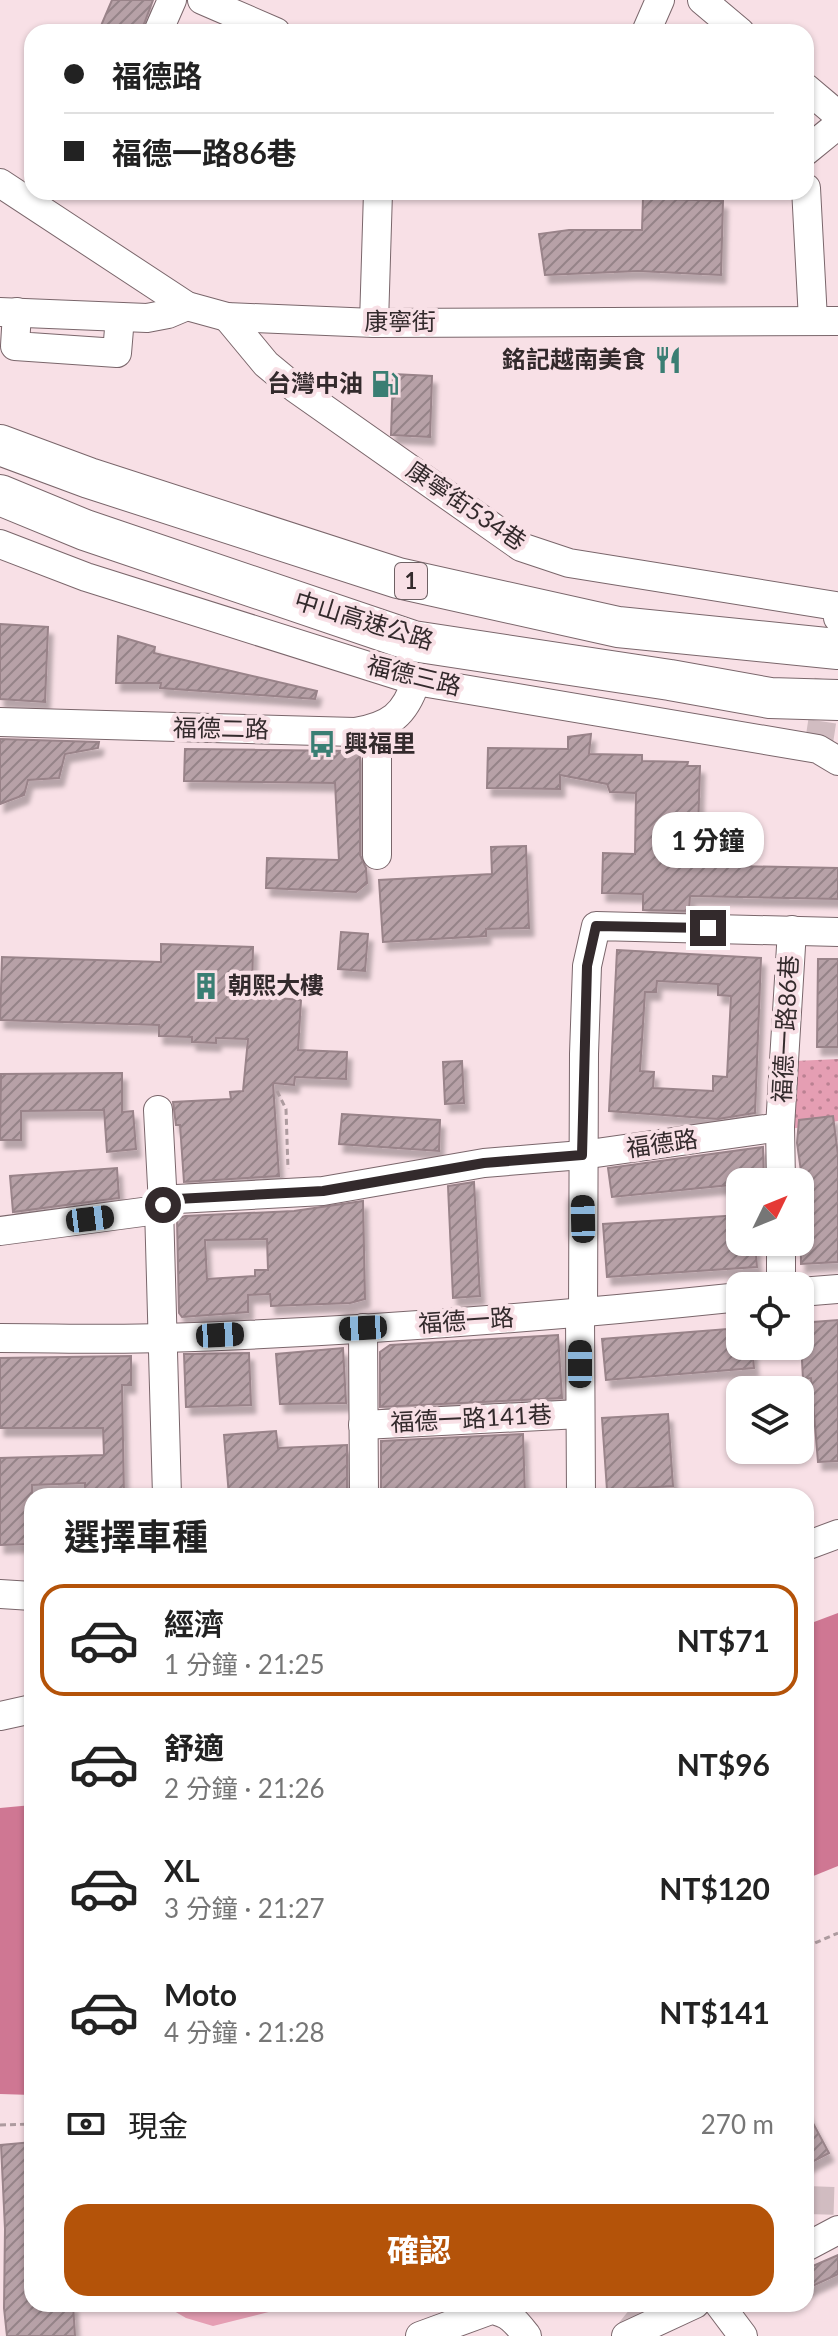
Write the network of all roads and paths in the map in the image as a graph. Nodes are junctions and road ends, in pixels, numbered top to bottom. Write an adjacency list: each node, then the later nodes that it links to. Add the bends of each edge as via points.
1 (172, 0): 5 (street)
2 (202, 0): 6 (street)
3 (660, 0): 7 (street)
4 (702, 0): 8 (street)
5 (162, 24)
6 (258, 24)
7 (650, 24)
8 (730, 24)
9 (814, 95): 10 (street)
10 (838, 115)
11 (838, 125): 12 (street)
12 (814, 144)
13 (0, 183): 14 (street, 康寧街)
14 (24, 199)
15 (26, 200): 18 (street, 康寧街)
16 (378, 200): 24 (street)
17 (808, 200): 23 (street)
18 (187, 306): 21 (street, via 147,318); 22 (street, 康寧街)
19 (8, 312): 20 (street); 25 (street, via 15,346)
20 (83, 315): 21 (street); 25 (street)
21 (120, 317): 25 (street, via 117,353)
22 (227, 317): 24 (street, 康寧街); 29 (street, 康寧街534巷, via 266,364 295,388 521,547 569,563 836,606)
23 (826, 321): 24 (street, 康寧街)
24 (374, 323)
25 (82, 349)
26 (0, 445): 30 (highway, 1, via 398,578 618,627)
27 (0, 495): 32 (highway, 中山高速公路 / 1, via 85,530 413,641)
28 (0, 544): 31 (street, 福德三路, via 86,577)
29 (838, 618)
30 (838, 649)
31 (416, 681): 36 (street, via 410,702); 37 (street, 福德三路, via 818,749)
32 (770, 698): 33 (highway, 中山高速公路 / 1); 34 (highway)
33 (838, 700)
34 (838, 713)
35 (0, 722): 36 (street, 福德二路, via 355,732)
36 (377, 728): 38 (street)
37 (838, 761)
38 (377, 855)
39 (792, 930): 40 (street, 福德一路86巷); 43 (street, 福德一路86巷); 44 (street, 福德一路86巷, via 596,926 587,966)
40 (838, 932)
41 (277, 1091): 46 (path, via 286,1109)
42 (158, 1110): 47 (street)
43 (780, 1127): 44 (street, 福德路); 45 (street, 福德一路86巷)
44 (582, 1155): 46 (street, 福德路, via 484,1163 372,1184); 52 (street, 福德一路86巷)
45 (781, 1168)
46 (289, 1192): 47 (street, 福德路, via 177,1199)
47 (161, 1206): 48 (street, 福德路); 55 (street)
48 (0, 1231)
49 (838, 1289): 50 (street)
50 (814, 1291)
51 (726, 1299): 52 (street, 福德一路)
52 (582, 1314): 53 (street, 福德一路); 56 (street, 福德一路141巷)
53 (363, 1328): 55 (street, 福德一路); 57 (street, 福德一路141巷)
54 (0, 1338): 55 (street, 福德一路)
55 (162, 1338): 58 (street)
56 (580, 1414): 57 (street, 福德一路141巷); 60 (street, 福德一路141巷)
57 (363, 1425): 59 (street, 福德一路141巷)
58 (167, 1488)
59 (364, 1488)
60 (581, 1488)
61 (838, 1534): 62 (street)
62 (814, 1543)
63 (0, 1594): 64 (street)
64 (24, 1596)
65 (24, 1711): 66 (street)
66 (0, 1716)
67 (838, 1933): 68 (path)
68 (814, 1944)
69 (24, 2124): 70 (path)
70 (0, 2125)
71 (838, 2230): 72 (street)
72 (814, 2243)
73 (486, 2312): 77 (street)
74 (503, 2312): 78 (street)
75 (678, 2312): 79 (street)
76 (725, 2312): 80 (street)
77 (420, 2336)
78 (527, 2336)
79 (627, 2336)
80 (743, 2336)

